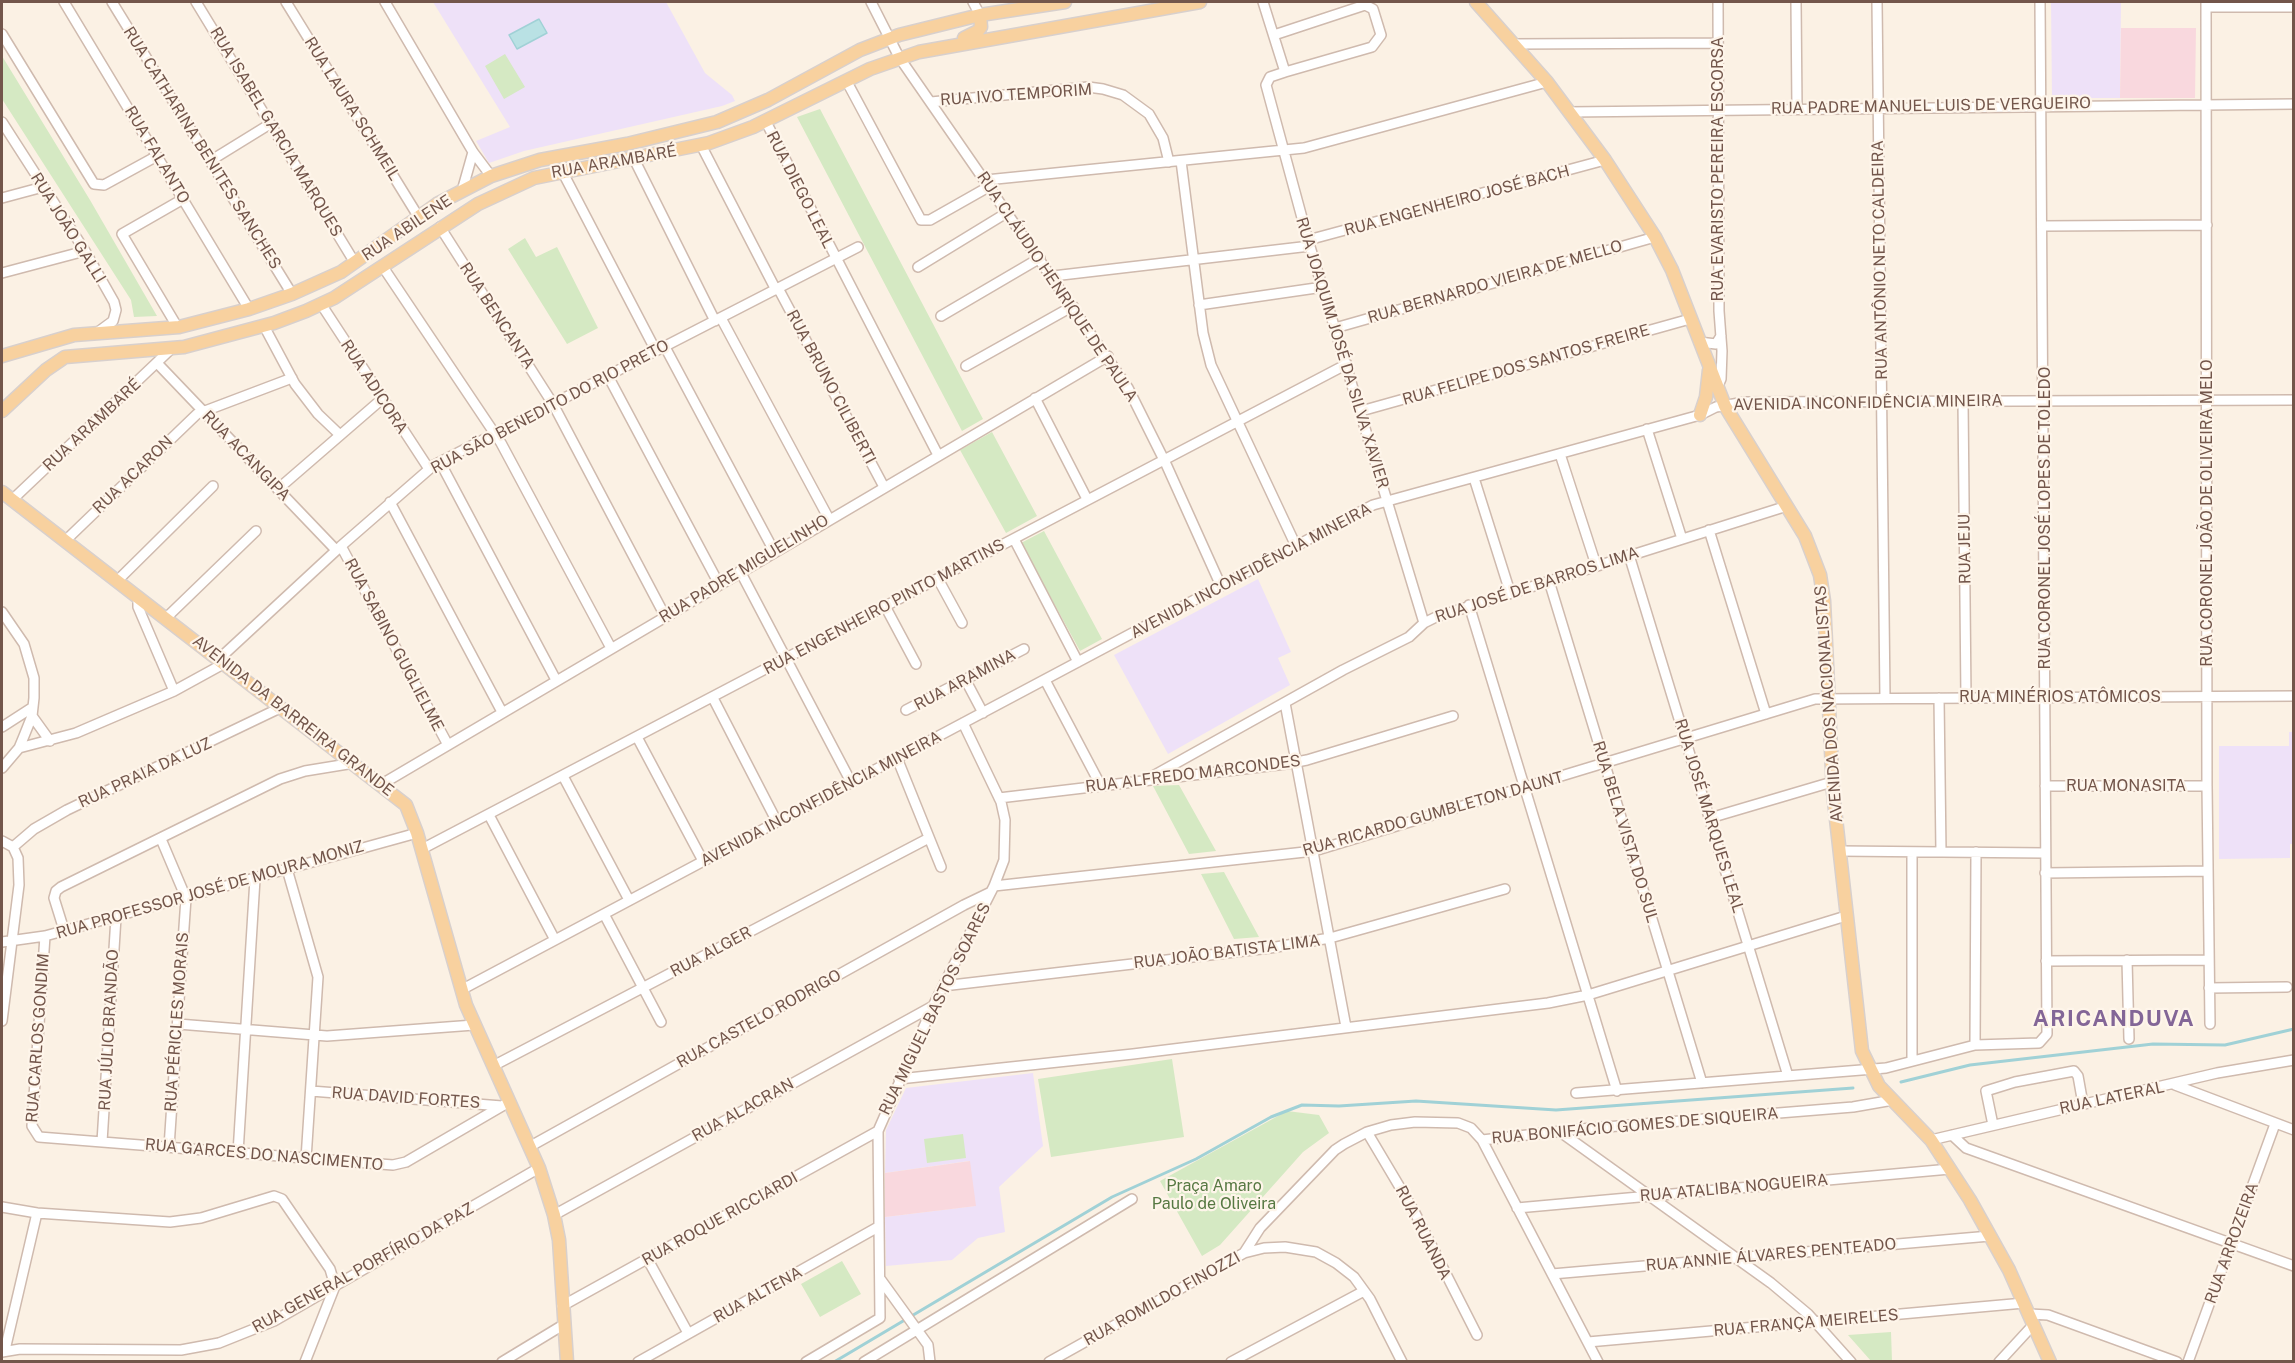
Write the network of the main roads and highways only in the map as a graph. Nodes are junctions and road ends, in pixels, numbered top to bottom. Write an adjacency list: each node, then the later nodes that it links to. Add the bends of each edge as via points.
1 (1065, 2): 4 (main road, RUA ARAMBARÉ)
2 (1200, 2): 5 (main road, RUA ARAMBARÉ)
3 (1476, 2): 10 (main road, AVENIDA DOS NACIONALISTAS, via 1547,82 1655,237)
4 (981, 15): 5 (main road, via 978,31); 6 (main road, RUA ARAMBARÉ, via 889,38 745,111)
5 (958, 43): 7 (main road, RUA ARAMBARÉ, via 899,57 765,120 701,145)
6 (671, 133): 7 (main road, via 654,147); 8 (main road, RUA ARAMBARÉ, via 540,159)
7 (654, 156): 11 (main road, RUA ARAMBARÉ, via 562,171 506,190 440,227 321,304 264,326 171,349 75,354 57,361)
8 (491, 176): 9 (main road, RUA ABILENE, via 418,216 355,263 292,294 178,328 74,335)
9 (2, 356)
10 (1709, 366): 12 (main road); 15 (main road, AVENIDA DOS NACIONALISTAS, via 1725,406 1805,536 1820,576 1832,782 1860,1037 1870,1070 1879,1086 1930,1140 1950,1169 1990,1236)
11 (2, 411)
12 (1700, 415)
13 (2, 492): 14 (main road, AVENIDA DA BARREIRA GRANDE, via 404,802 422,849 461,990 505,1104 539,1168 554,1215)
14 (567, 1362)
15 (2050, 1362)

